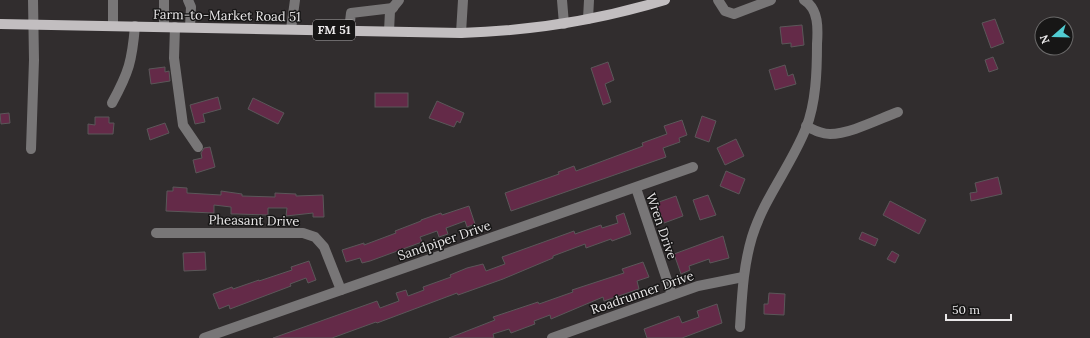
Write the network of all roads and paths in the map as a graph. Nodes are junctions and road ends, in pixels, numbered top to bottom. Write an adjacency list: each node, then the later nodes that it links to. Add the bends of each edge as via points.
1 (33, 0): 16 (street)
2 (113, 0): 18 (street)
3 (164, 0): 20 (street)
4 (188, 0): 22 (street)
5 (295, 0): 23 (street)
6 (463, 0): 26 (street)
7 (562, 0): 17 (street)
8 (589, 0): 14 (street)
9 (665, 0): 14 (main road, Farm-to-Market Road 51 / FM 51)
10 (718, 0): 11 (street, via 725,11 734,14)
11 (771, 0)
12 (804, 0): 29 (street, via 815,14 818,26 814,90)
13 (396, 4): 24 (street, via 351,13); 25 (street, via 390,11)
14 (588, 19): 17 (main road, Farm-to-Market Road 51 / FM 51)
15 (0, 24): 16 (main road, Farm-to-Market Road 51 / FM 51)
16 (33, 24): 18 (main road, Farm-to-Market Road 51 / FM 51); 31 (street)
17 (564, 24): 26 (main road, Farm-to-Market Road 51 / FM 51, via 502,32)
18 (113, 26): 19 (main road, Farm-to-Market Road 51 / FM 51)
19 (135, 26): 20 (main road, Farm-to-Market Road 51 / FM 51); 27 (street, via 129,71)
20 (164, 27): 21 (main road, Farm-to-Market Road 51 / FM 51)
21 (175, 27): 22 (main road, Farm-to-Market Road 51 / FM 51); 30 (street, via 174,58 183,125)
22 (190, 27): 23 (main road, Farm-to-Market Road 51 / FM 51)
23 (292, 29): 24 (main road, Farm-to-Market Road 51 / FM 51)
24 (349, 30): 25 (main road, Farm-to-Market Road 51 / FM 51)
25 (389, 31): 26 (main road, Farm-to-Market Road 51 / FM 51)
26 (461, 33)
27 (112, 103)
28 (898, 112): 29 (street, via 831,134)
29 (806, 126): 35 (street, via 795,152 764,207 752,237)
30 (198, 147)
31 (31, 149)
32 (693, 167): 33 (street, Sandpiper Drive)
33 (636, 188): 36 (street, Sandpiper Drive); 37 (street, Wren Drive)
34 (156, 233): 36 (street, Pheasant Drive, via 303,233 314,237 324,247)
35 (743, 277): 37 (street, Roadrunner Drive, via 698,286); 38 (street)
36 (341, 290): 39 (street, Sandpiper Drive)
37 (672, 295): 40 (street, Roadrunner Drive)
38 (740, 327)
39 (204, 338)
40 (552, 338)

